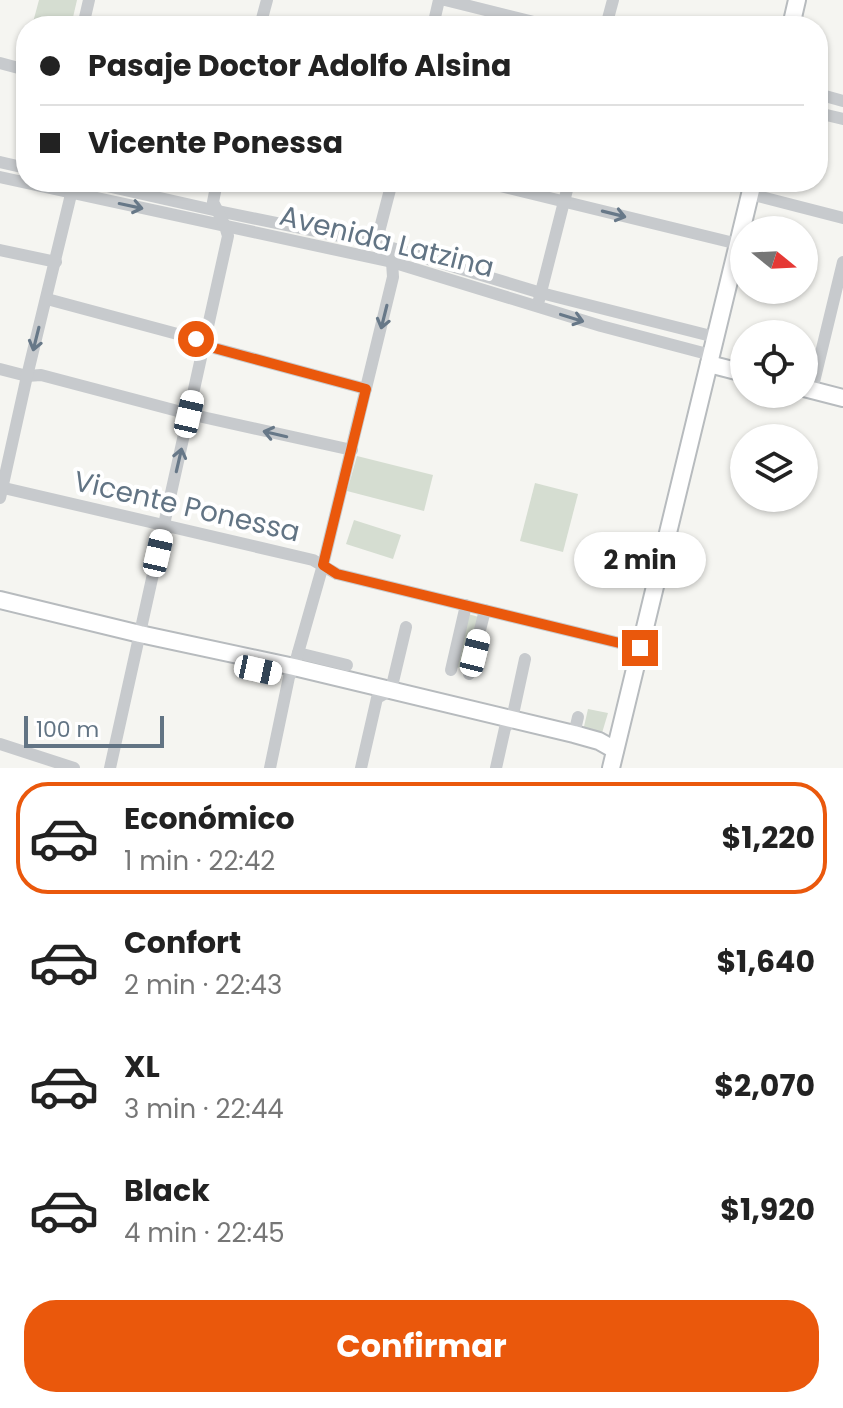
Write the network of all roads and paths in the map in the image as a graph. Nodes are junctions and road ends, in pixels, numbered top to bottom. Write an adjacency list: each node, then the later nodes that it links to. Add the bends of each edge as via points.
1 (442, 0): 2 (street)
2 (508, 16)
3 (72, 192): 20 (street)
4 (89, 192): 16 (street, Avenida Latzina, one-way to 16)
5 (133, 192): 13 (street, Avenida Latzina)
6 (215, 192): 13 (street)
7 (389, 192): 18 (street)
8 (524, 192): 12 (street)
9 (566, 192): 12 (street)
10 (750, 192): 14 (main road)
11 (763, 192): 15 (street)
12 (564, 202): 17 (street, one-way to 17); 24 (street)
13 (218, 211): 16 (street); 18 (street, Avenida Latzina)
14 (744, 216)
15 (843, 218)
16 (225, 226): 21 (street, Avenida Latzina); 28 (street, via 228,236)
17 (730, 242)
18 (379, 244): 21 (street); 24 (street, Avenida Latzina)
19 (0, 250): 20 (street)
20 (56, 262): 25 (street)
21 (392, 262): 26 (street, Avenida Latzina); 34 (street, one-way to 34)
22 (843, 262): 29 (street)
23 (730, 276): 27 (main road)
24 (541, 293): 26 (street); 27 (street, Avenida Latzina)
25 (47, 299): 28 (street); 33 (street, one-way to 33)
26 (538, 307): 30 (street, Avenida Latzina, one-way to 30)
27 (715, 337): 30 (main road)
28 (205, 344): 34 (street); 37 (street)
29 (818, 353)
30 (710, 360): 31 (main road); 48 (main road)
31 (730, 368)
32 (0, 369): 33 (street)
33 (27, 376): 37 (street, via 41,375); 39 (street)
34 (366, 389): 38 (street)
35 (818, 392): 36 (main road)
36 (843, 398)
37 (189, 414): 38 (street, one-way to 37); 40 (street, one-way to 37)
38 (352, 450): 41 (street)
39 (1, 491): 40 (street, Vicente Ponessa)
40 (164, 525): 41 (street, Vicente Ponessa); 47 (street)
41 (323, 565): 43 (street, Vicente Ponessa, via 337,574); 51 (street)
42 (0, 600): 47 (main road)
43 (466, 605): 45 (street, Vicente Ponessa); 52 (street)
44 (0, 610): 47 (main road)
45 (485, 610): 48 (street, Vicente Ponessa); 53 (street)
46 (406, 627): 54 (street)
47 (138, 640): 51 (main road); 61 (street)
48 (640, 648): 59 (main road)
49 (525, 659): 56 (street)
50 (347, 665): 51 (street)
51 (294, 666): 54 (main road); 62 (street)
52 (451, 670)
53 (469, 674)
54 (384, 694): 56 (main road); 63 (street)
55 (578, 717): 57 (street)
56 (509, 724): 57 (main road); 59 (main road, via 599,751); 64 (street)
57 (574, 734): 59 (main road)
58 (0, 744): 60 (street)
59 (615, 750): 65 (main road)
60 (74, 768)
61 (110, 768)
62 (270, 768)
63 (361, 768)
64 (496, 768)
65 (611, 768)

